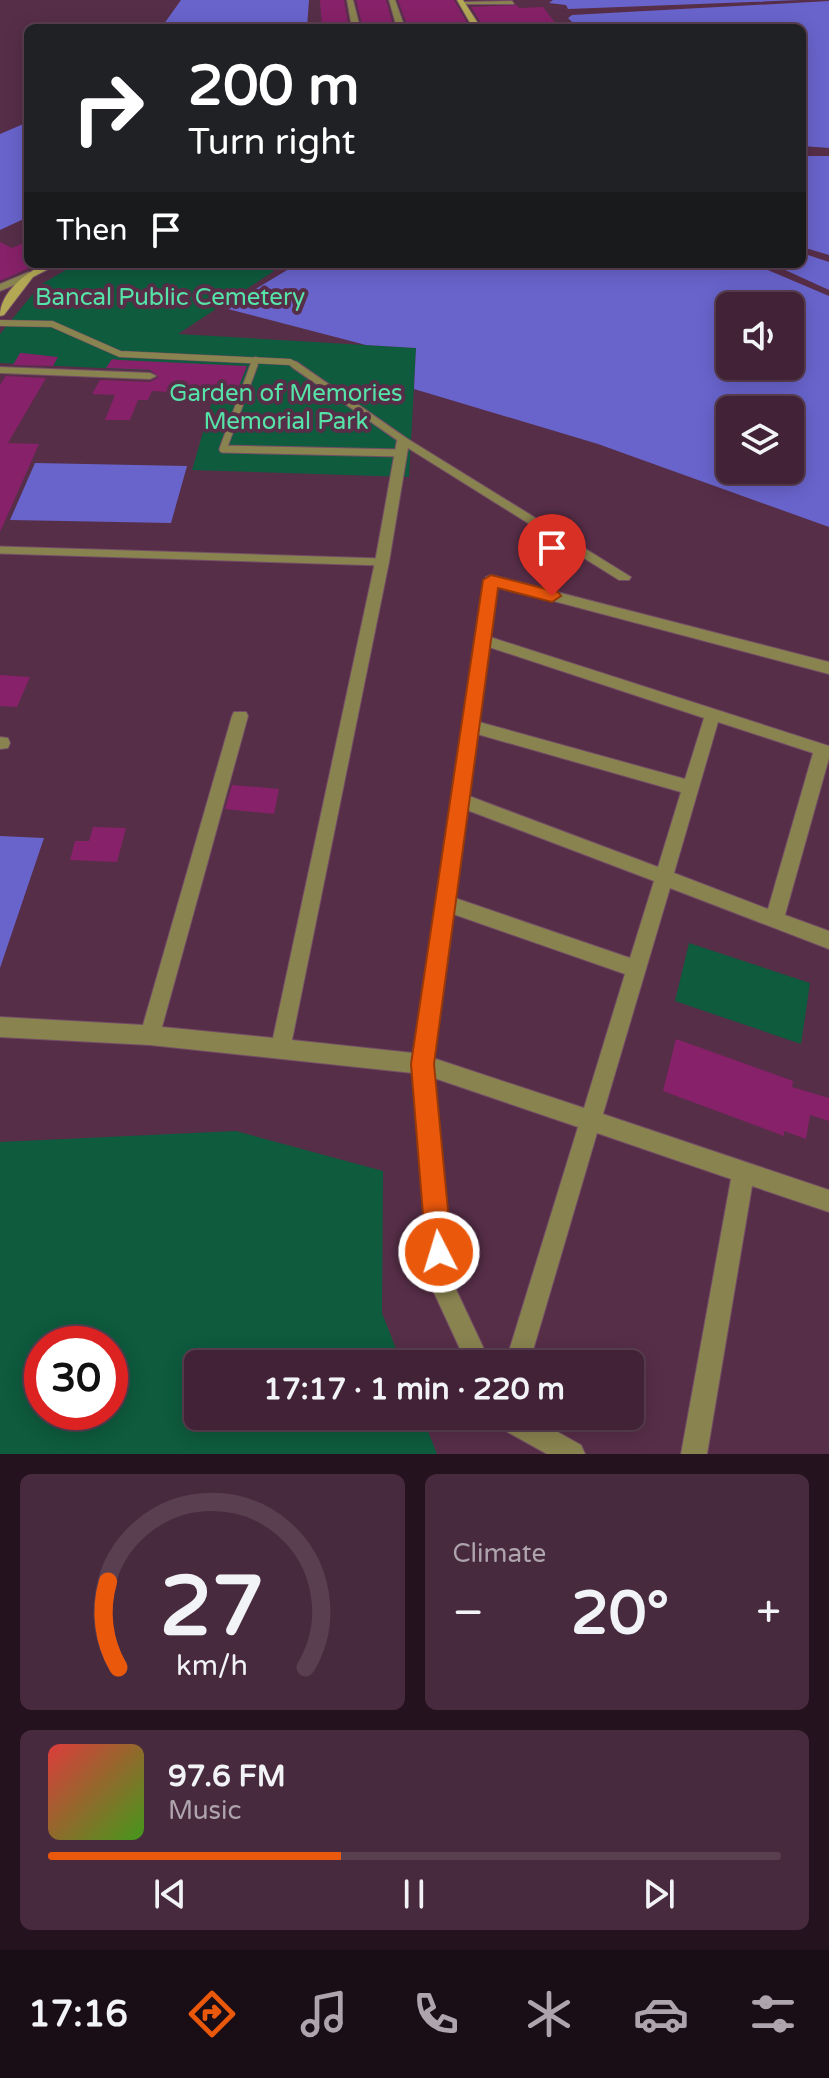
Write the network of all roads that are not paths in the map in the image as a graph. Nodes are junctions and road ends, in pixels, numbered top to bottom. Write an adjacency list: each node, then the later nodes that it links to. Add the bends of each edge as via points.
1 (350, 0): 5 (street)
2 (392, 0): 6 (street)
3 (461, 2): 4 (street); 7 (main road)
4 (512, 3)
5 (355, 24)
6 (400, 24)
7 (475, 24)
8 (44, 268): 9 (main road)
9 (29, 275): 10 (street); 11 (main road)
10 (0, 288)
11 (0, 313)
12 (0, 323): 13 (lane, via 52,324 120,354)
13 (256, 360): 16 (lane, via 290,362); 16 (lane, via 223,449)
14 (0, 370): 15 (street)
15 (150, 376)
16 (402, 447): 18 (street); 19 (street)
17 (0, 550): 18 (lane)
18 (382, 562): 35 (street)
19 (624, 577)
20 (483, 640): 21 (street, via 491,580); 22 (street); 24 (street)
21 (829, 668)
22 (713, 714): 25 (street); 26 (street)
23 (240, 716): 34 (street)
24 (470, 726): 26 (street); 27 (street)
25 (826, 750): 30 (street)
26 (691, 788): 28 (street)
27 (460, 800): 28 (street); 29 (street)
28 (664, 878): 30 (street); 32 (street)
29 (445, 903): 32 (street); 36 (street)
30 (774, 920): 31 (street)
31 (829, 940)
32 (637, 969): 37 (street)
33 (0, 1027): 34 (street)
34 (150, 1035): 35 (street)
35 (281, 1047): 36 (street)
36 (422, 1064): 37 (street); 40 (street, via 442,1284)
37 (591, 1121): 38 (street); 41 (street)
38 (743, 1172): 39 (street); 44 (street)
39 (829, 1201)
40 (473, 1350)
41 (521, 1350)
42 (529, 1430): 43 (street)
43 (572, 1454)
44 (694, 1454)

